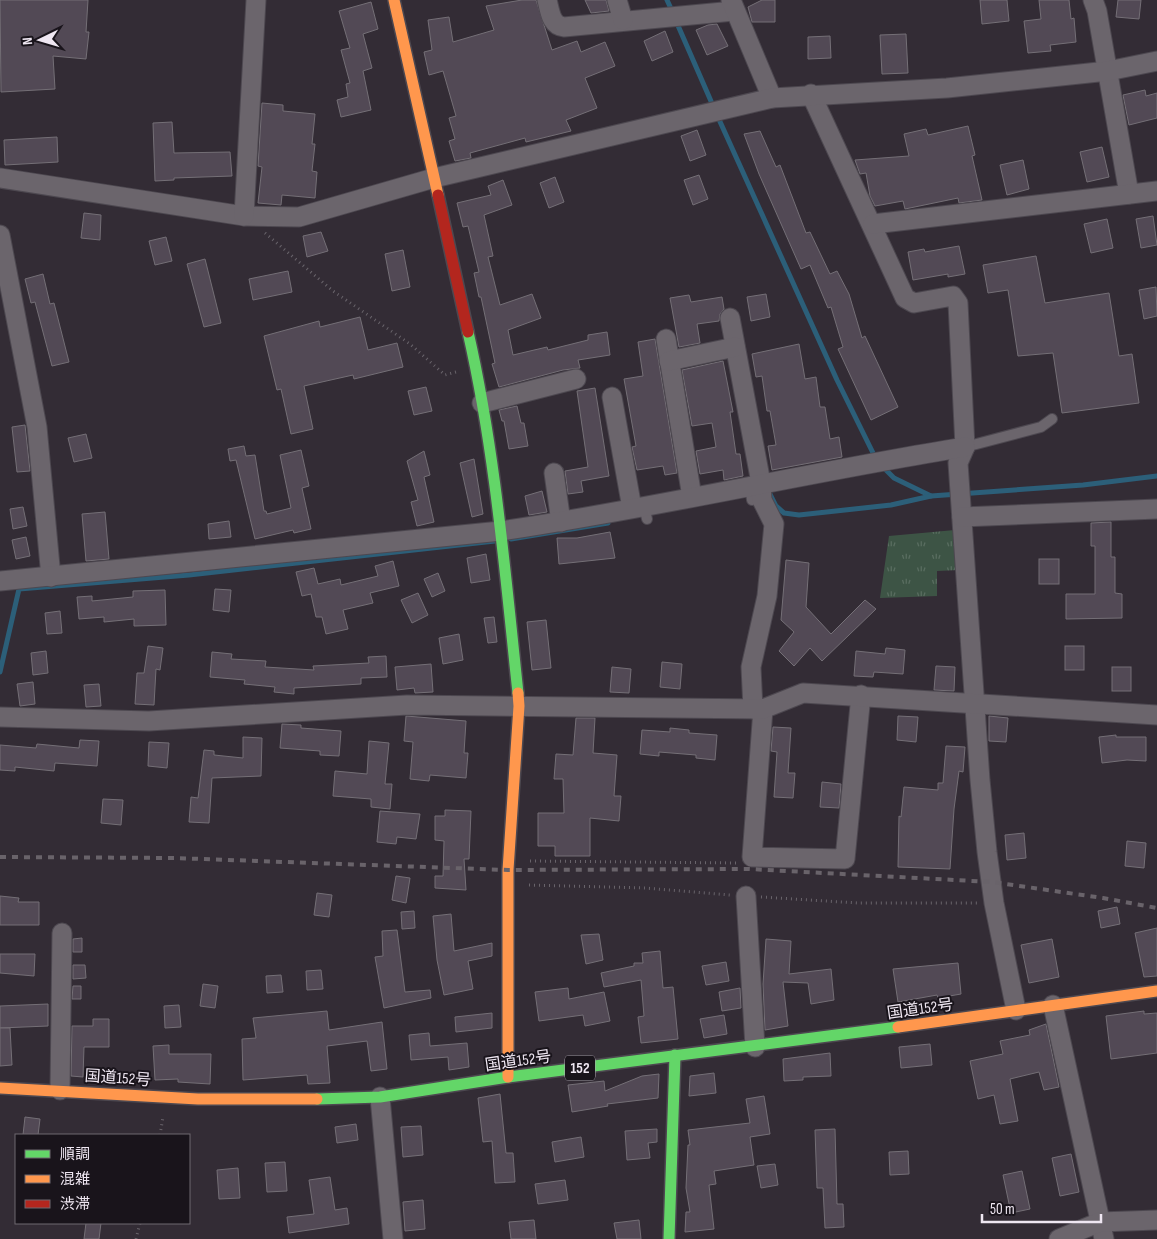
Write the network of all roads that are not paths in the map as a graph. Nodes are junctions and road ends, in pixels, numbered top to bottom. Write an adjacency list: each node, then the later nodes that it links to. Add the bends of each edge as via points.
1 (256, 0): 16 (street)
2 (394, 0): 13 (main road)
3 (547, 0): 7 (street, via 558,26)
4 (617, 0): 7 (street)
5 (1093, 0): 9 (street, via 1098,11)
6 (732, 5): 7 (street); 11 (street)
7 (623, 20)
8 (1157, 61): 9 (street)
9 (1108, 72): 10 (street, via 947,88); 15 (street)
10 (811, 94): 11 (street); 17 (street)
11 (772, 98): 13 (street)
12 (0, 178): 16 (street)
13 (434, 178): 16 (street, via 299,217); 25 (main road)
14 (1157, 191): 15 (street)
15 (1129, 194): 17 (street)
16 (244, 216)
17 (873, 224): 27 (street, via 909,301 956,298)
18 (0, 235): 36 (street, via 37,427)
19 (730, 318): 21 (street)
20 (666, 339): 22 (street)
21 (735, 348): 22 (street); 29 (street)
22 (669, 361): 30 (street)
23 (576, 379): 25 (street)
24 (612, 397): 32 (street)
25 (482, 403): 35 (main road)
26 (1052, 419): 27 (lane, via 1041,427)
27 (965, 447): 29 (street, via 890,459); 33 (street, via 958,463)
28 (554, 473): 34 (street)
29 (756, 491): 30 (street); 41 (street, via 774,524 767,596 751,667)
30 (692, 497): 32 (street)
31 (1157, 509): 33 (street)
32 (642, 511): 34 (street)
33 (962, 514): 40 (street)
34 (560, 522): 35 (street)
35 (502, 539): 36 (street); 39 (main road)
36 (51, 577): 37 (street)
37 (0, 580)
38 (861, 695): 40 (street); 41 (street, via 804,693); 41 (street, via 845,859 752,857)
39 (519, 706): 41 (street); 43 (street, via 407,705 149,720); 51 (main road, via 508,884)
40 (975, 706): 42 (street); 48 (street, via 994,903)
41 (758, 709)
42 (1157, 715)
43 (0, 717)
44 (746, 896): 49 (street)
45 (62, 933): 53 (street)
46 (1157, 991): 47 (main road, 国道152号 / 152)
47 (1053, 1005): 48 (main road, 国道152号 / 152); 56 (street)
48 (1016, 1010): 49 (main road, 国道152号 / 152)
49 (755, 1047): 50 (main road, 国道152号 / 152)
50 (675, 1056): 51 (main road, 国道152号 / 152); 58 (main road)
51 (508, 1077): 54 (main road, 国道152号 / 152)
52 (0, 1088): 53 (main road, 国道152号 / 152)
53 (60, 1090): 54 (main road, 国道152号 / 152, via 198,1099)
54 (380, 1097): 57 (street)
55 (1157, 1220): 56 (street)
56 (1102, 1231): 59 (street)
57 (393, 1239)
58 (668, 1239)
59 (1059, 1239)

